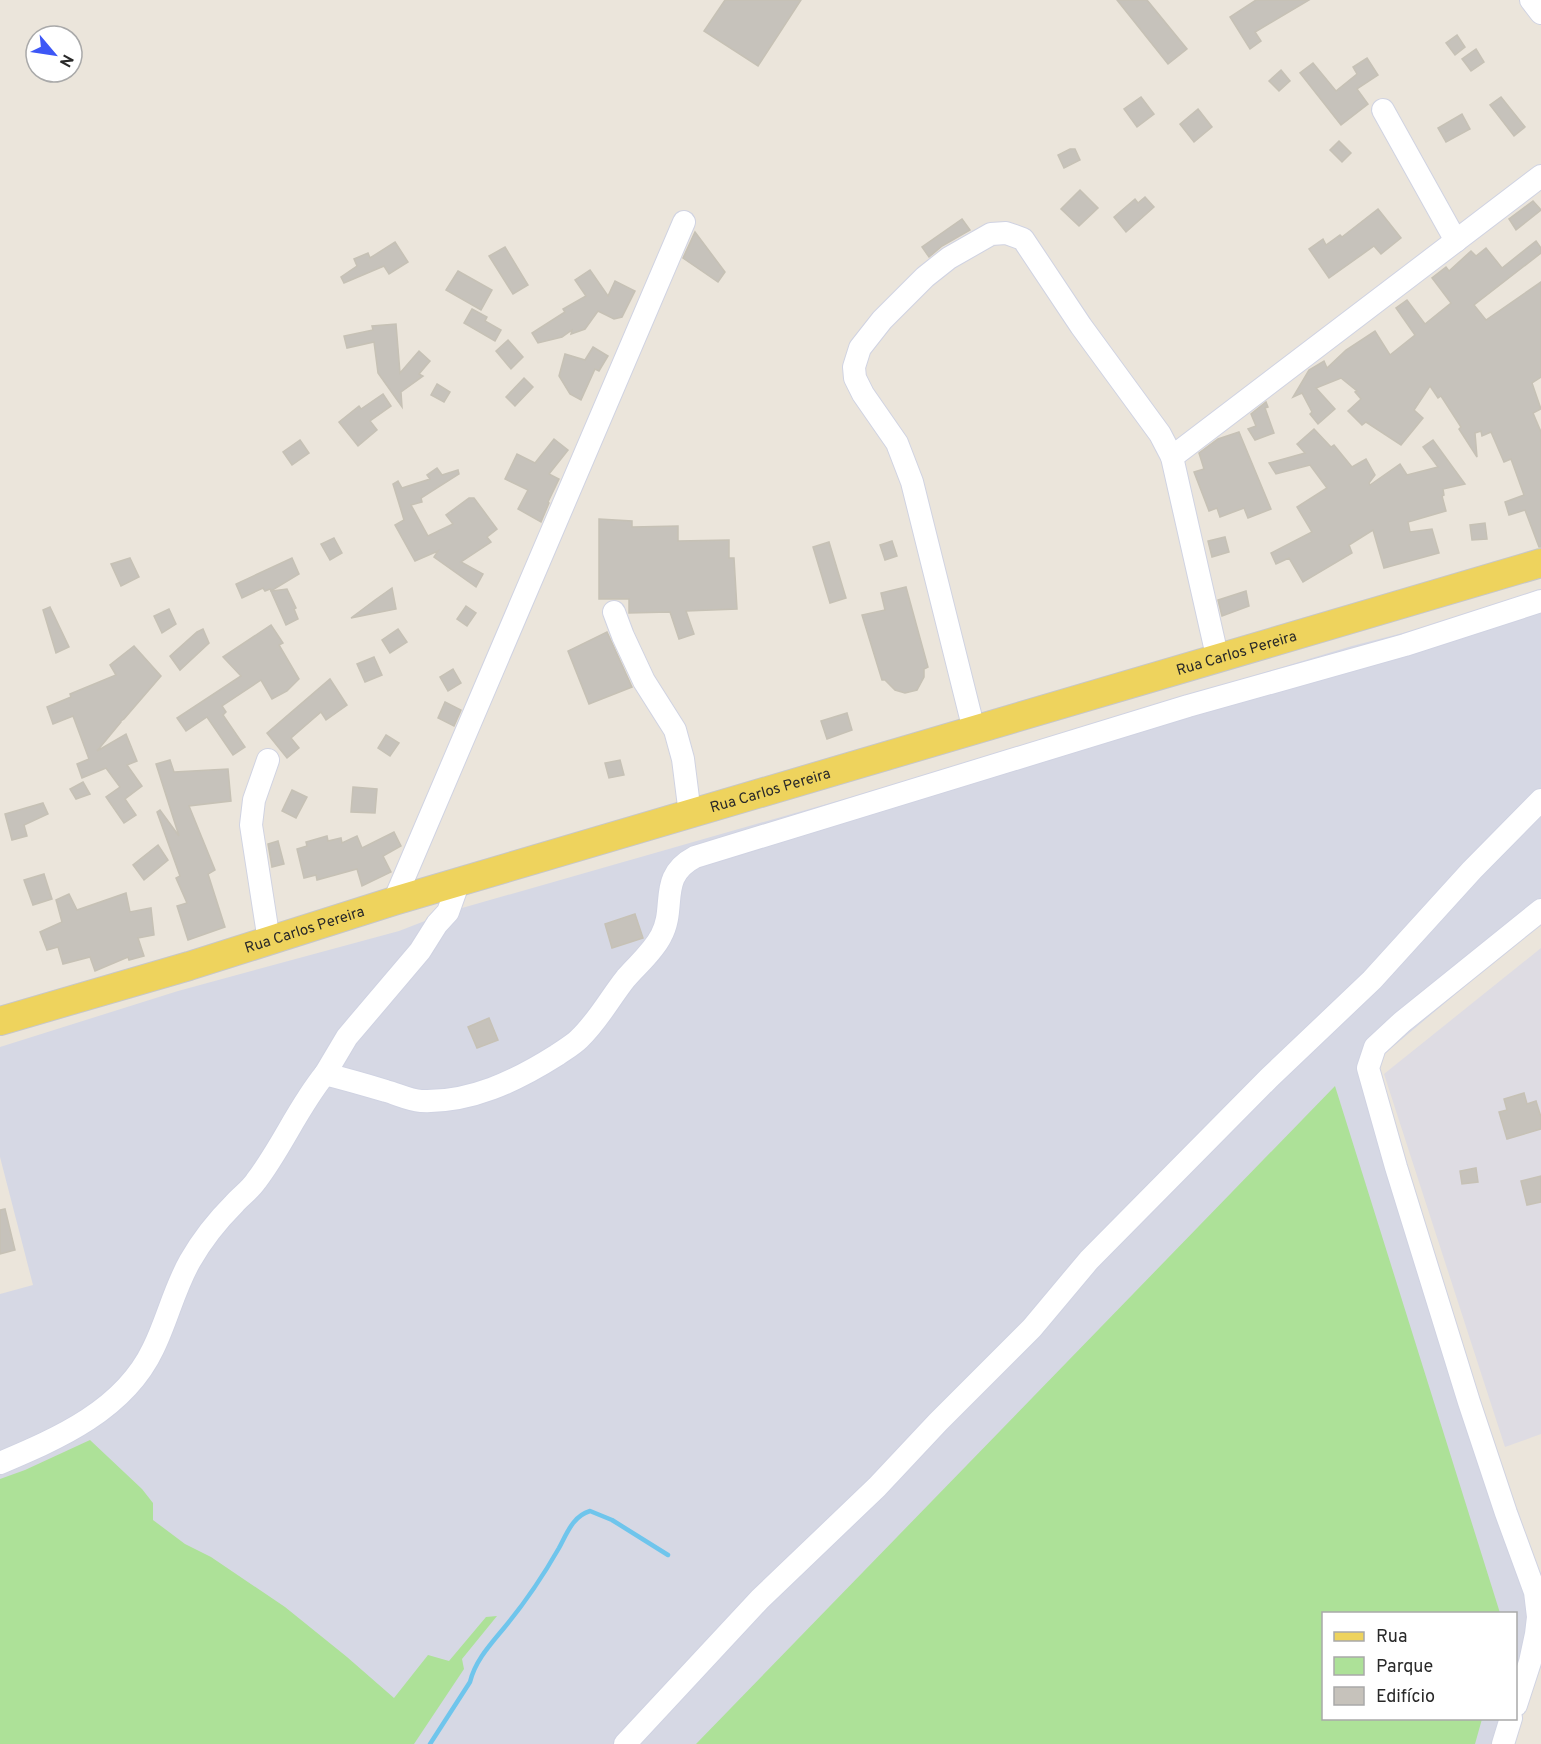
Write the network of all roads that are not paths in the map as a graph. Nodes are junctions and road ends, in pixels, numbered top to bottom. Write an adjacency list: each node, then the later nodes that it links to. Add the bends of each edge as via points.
1 (1531, 0): 2 (street)
2 (1541, 13)
3 (1383, 110): 6 (street)
4 (1541, 176): 6 (street)
5 (684, 222): 17 (street)
6 (1456, 241): 7 (street)
7 (1172, 457): 11 (street); 12 (street, via 1160,434 1023,239 1006,233 991,234 949,258 869,335 860,348 855,378 904,456)
8 (1541, 563): 11 (main road, Rua Carlos Pereira)
9 (1541, 601): 21 (street, via 1406,645 1188,706 695,857 675,873 662,935 597,1019 578,1041 510,1081 446,1101 418,1101)
10 (614, 612): 15 (street, via 644,681 675,730)
11 (1218, 660): 12 (main road, Rua Carlos Pereira)
12 (974, 730): 15 (main road, Rua Carlos Pereira)
13 (268, 760): 19 (street, via 251,825)
14 (1541, 800): 25 (street, via 1371,980 1089,1260 1032,1328 877,1487 760,1599)
15 (690, 814): 16 (main road, Rua Carlos Pereira)
16 (458, 884): 17 (main road, Rua Carlos Pereira); 21 (street, via 448,912 347,1037)
17 (394, 902): 19 (main road, Rua Carlos Pereira)
18 (1541, 910): 23 (street, via 1402,1022 1375,1047 1368,1068 1470,1402 1535,1592 1536,1634)
19 (269, 941): 20 (main road, Rua Carlos Pereira)
20 (0, 1021)
21 (325, 1074): 22 (street, via 255,1184 198,1247 139,1373 119,1396 81,1425)
22 (0, 1463)
23 (1517, 1699)
24 (1511, 1720): 26 (street)
25 (625, 1744)
26 (1503, 1744)

